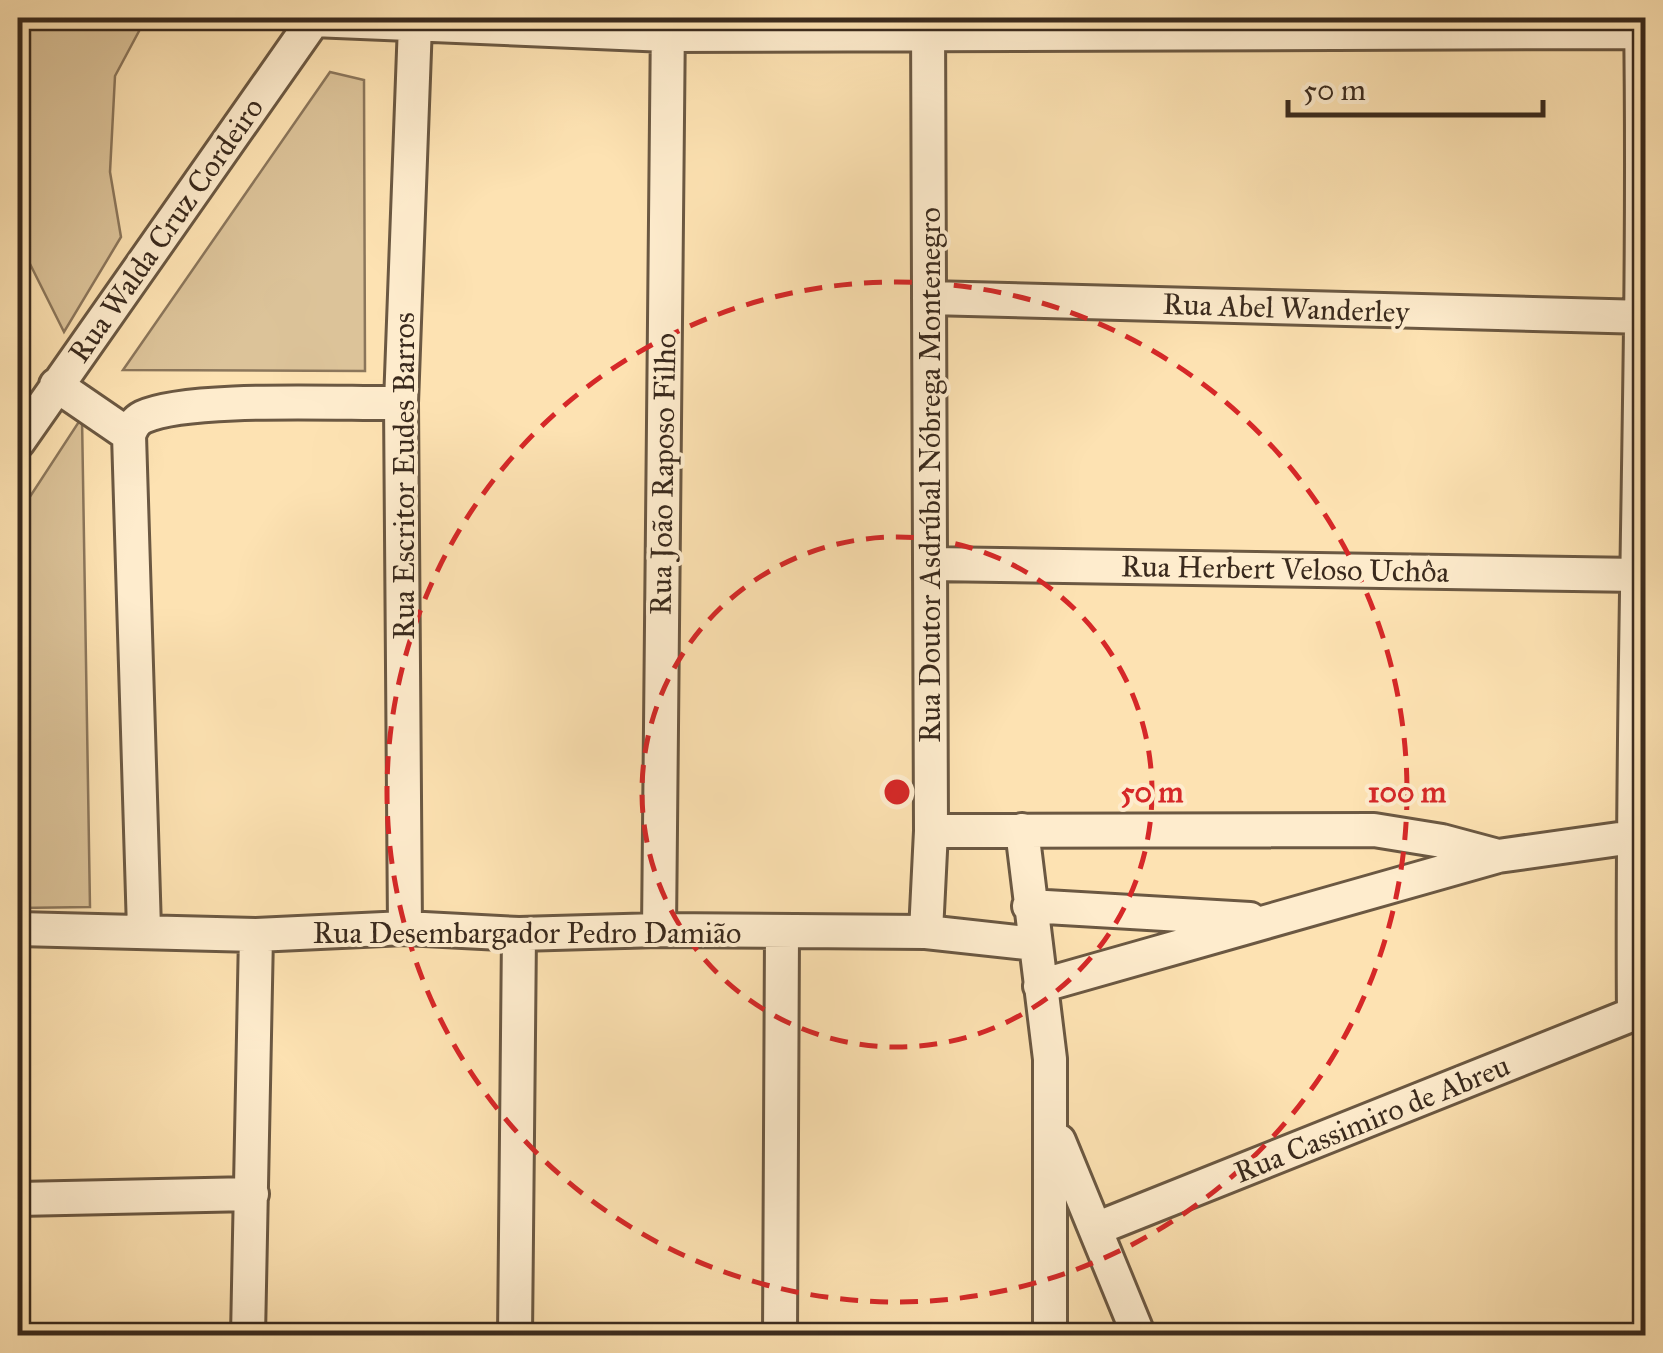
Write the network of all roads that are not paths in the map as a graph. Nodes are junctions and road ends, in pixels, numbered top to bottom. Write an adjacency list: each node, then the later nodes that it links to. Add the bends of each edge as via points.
1 (314, 19): 2 (street); 8 (street, Rua Walda Cruz Cordeiro)
2 (415, 24): 4 (street); 9 (street, Rua Escritor Eudes Barros)
3 (1641, 25): 5 (street); 7 (street)
4 (667, 26): 5 (street); 23 (street, Rua João Raposo Filho)
5 (928, 27): 6 (street, Rua Doutor Asdrúbal Nóbrega Montenegro)
6 (929, 298): 7 (street, Rua Abel Wanderley); 12 (street, Rua Doutor Asdrúbal Nóbrega Montenegro)
7 (1644, 317): 13 (street)
8 (56, 385): 10 (street); 11 (street, Rua Walda Cruz Cordeiro)
9 (401, 402): 10 (street, via 157,413 137,421); 20 (street, Rua Escritor Eudes Barros)
10 (129, 435): 22 (street)
11 (18, 442)
12 (931, 564): 13 (street, Rua Herbert Veloso Uchôa); 15 (street, Rua Doutor Asdrúbal Nóbrega Montenegro)
13 (1638, 575): 16 (street)
14 (1022, 830): 15 (street); 17 (street, via 1374,830); 18 (street)
15 (932, 831): 24 (street, Rua Doutor Asdrúbal Nóbrega Montenegro)
16 (1633, 837): 17 (street); 30 (street)
17 (1498, 856): 19 (street)
18 (1029, 906): 19 (street); 28 (street)
19 (1275, 920): 29 (street)
20 (405, 928): 25 (street, Rua Desembargador Pedro Damião); 26 (street, Rua Desembargador Pedro Damião)
21 (18, 929): 22 (street, Rua Desembargador Pedro Damião)
22 (144, 929): 25 (street, Rua Desembargador Pedro Damião)
23 (659, 930): 26 (street, Rua Desembargador Pedro Damião); 27 (street, Rua Desembargador Pedro Damião)
24 (926, 932): 27 (street, Rua Desembargador Pedro Damião); 28 (street, Rua Desembargador Pedro Damião)
25 (256, 934): 32 (street)
26 (519, 934): 36 (street)
27 (782, 934): 37 (street)
28 (1036, 944): 29 (street)
29 (1040, 986): 31 (street)
30 (1640, 1012): 34 (street, Rua Cassimiro de Abreu)
31 (1054, 1130): 34 (street); 38 (street)
32 (252, 1194): 33 (street); 35 (street)
33 (18, 1199)
34 (1098, 1228): 39 (street)
35 (248, 1336)
36 (515, 1336)
37 (780, 1336)
38 (1050, 1336)
39 (1139, 1336)

